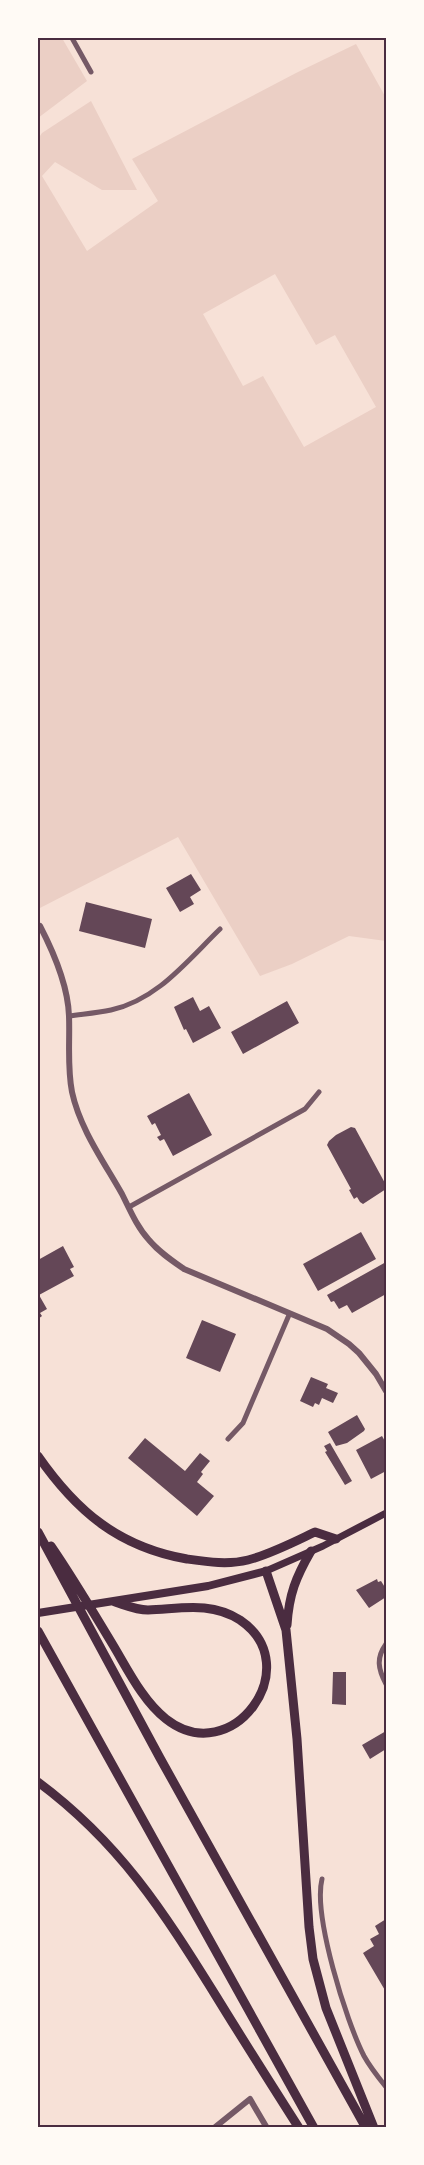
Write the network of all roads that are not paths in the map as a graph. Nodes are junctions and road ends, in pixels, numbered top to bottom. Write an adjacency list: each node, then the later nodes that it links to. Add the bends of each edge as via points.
1 (72, 38): 2 (street)
2 (91, 72)
3 (40, 926): 5 (street, via 56,960)
4 (220, 929): 5 (street, via 165,984 139,1000 111,1010)
5 (69, 1016): 7 (street, via 68,1060 72,1092 89,1137)
6 (319, 1092): 7 (street, via 305,1109)
7 (129, 1207): 8 (street, via 147,1238 164,1256 184,1269)
8 (289, 1314): 9 (street, via 327,1329 349,1344 376,1374); 10 (street, via 243,1423)
9 (386, 1391)
10 (228, 1438)
11 (38, 1456): 15 (highway, via 66,1494 103,1526 147,1549 171,1556 228,1563 264,1555 315,1532)
12 (386, 1513): 15 (main road)
13 (38, 1527): 18 (highway, via 137,1685 167,1720 192,1731 212,1731 239,1722 253,1709 262,1694 265,1658 256,1637 242,1621 221,1610 208,1608 189,1606 148,1610)
14 (38, 1532): 33 (highway)
15 (336, 1539): 16 (main road)
16 (311, 1551): 17 (main road); 20 (highway, via 296,1577)
17 (266, 1571): 18 (main road, via 208,1586); 20 (highway)
18 (115, 1602): 19 (main road)
19 (38, 1613)
20 (286, 1630): 34 (highway, via 313,1959 326,2008)
21 (38, 1631): 24 (highway)
22 (38, 1641): 24 (highway)
23 (386, 1644): 25 (street, via 378,1662)
24 (60, 1674): 32 (highway)
25 (386, 1684)
26 (38, 1782): 31 (highway, via 92,1827 141,1881 167,1917)
27 (322, 1878): 28 (street, via 320,1907 331,1963 364,2057)
28 (386, 2087)
29 (214, 2128): 30 (street, via 250,2099)
30 (267, 2128)
31 (299, 2128)
32 (314, 2128)
33 (366, 2128)
34 (374, 2128)

